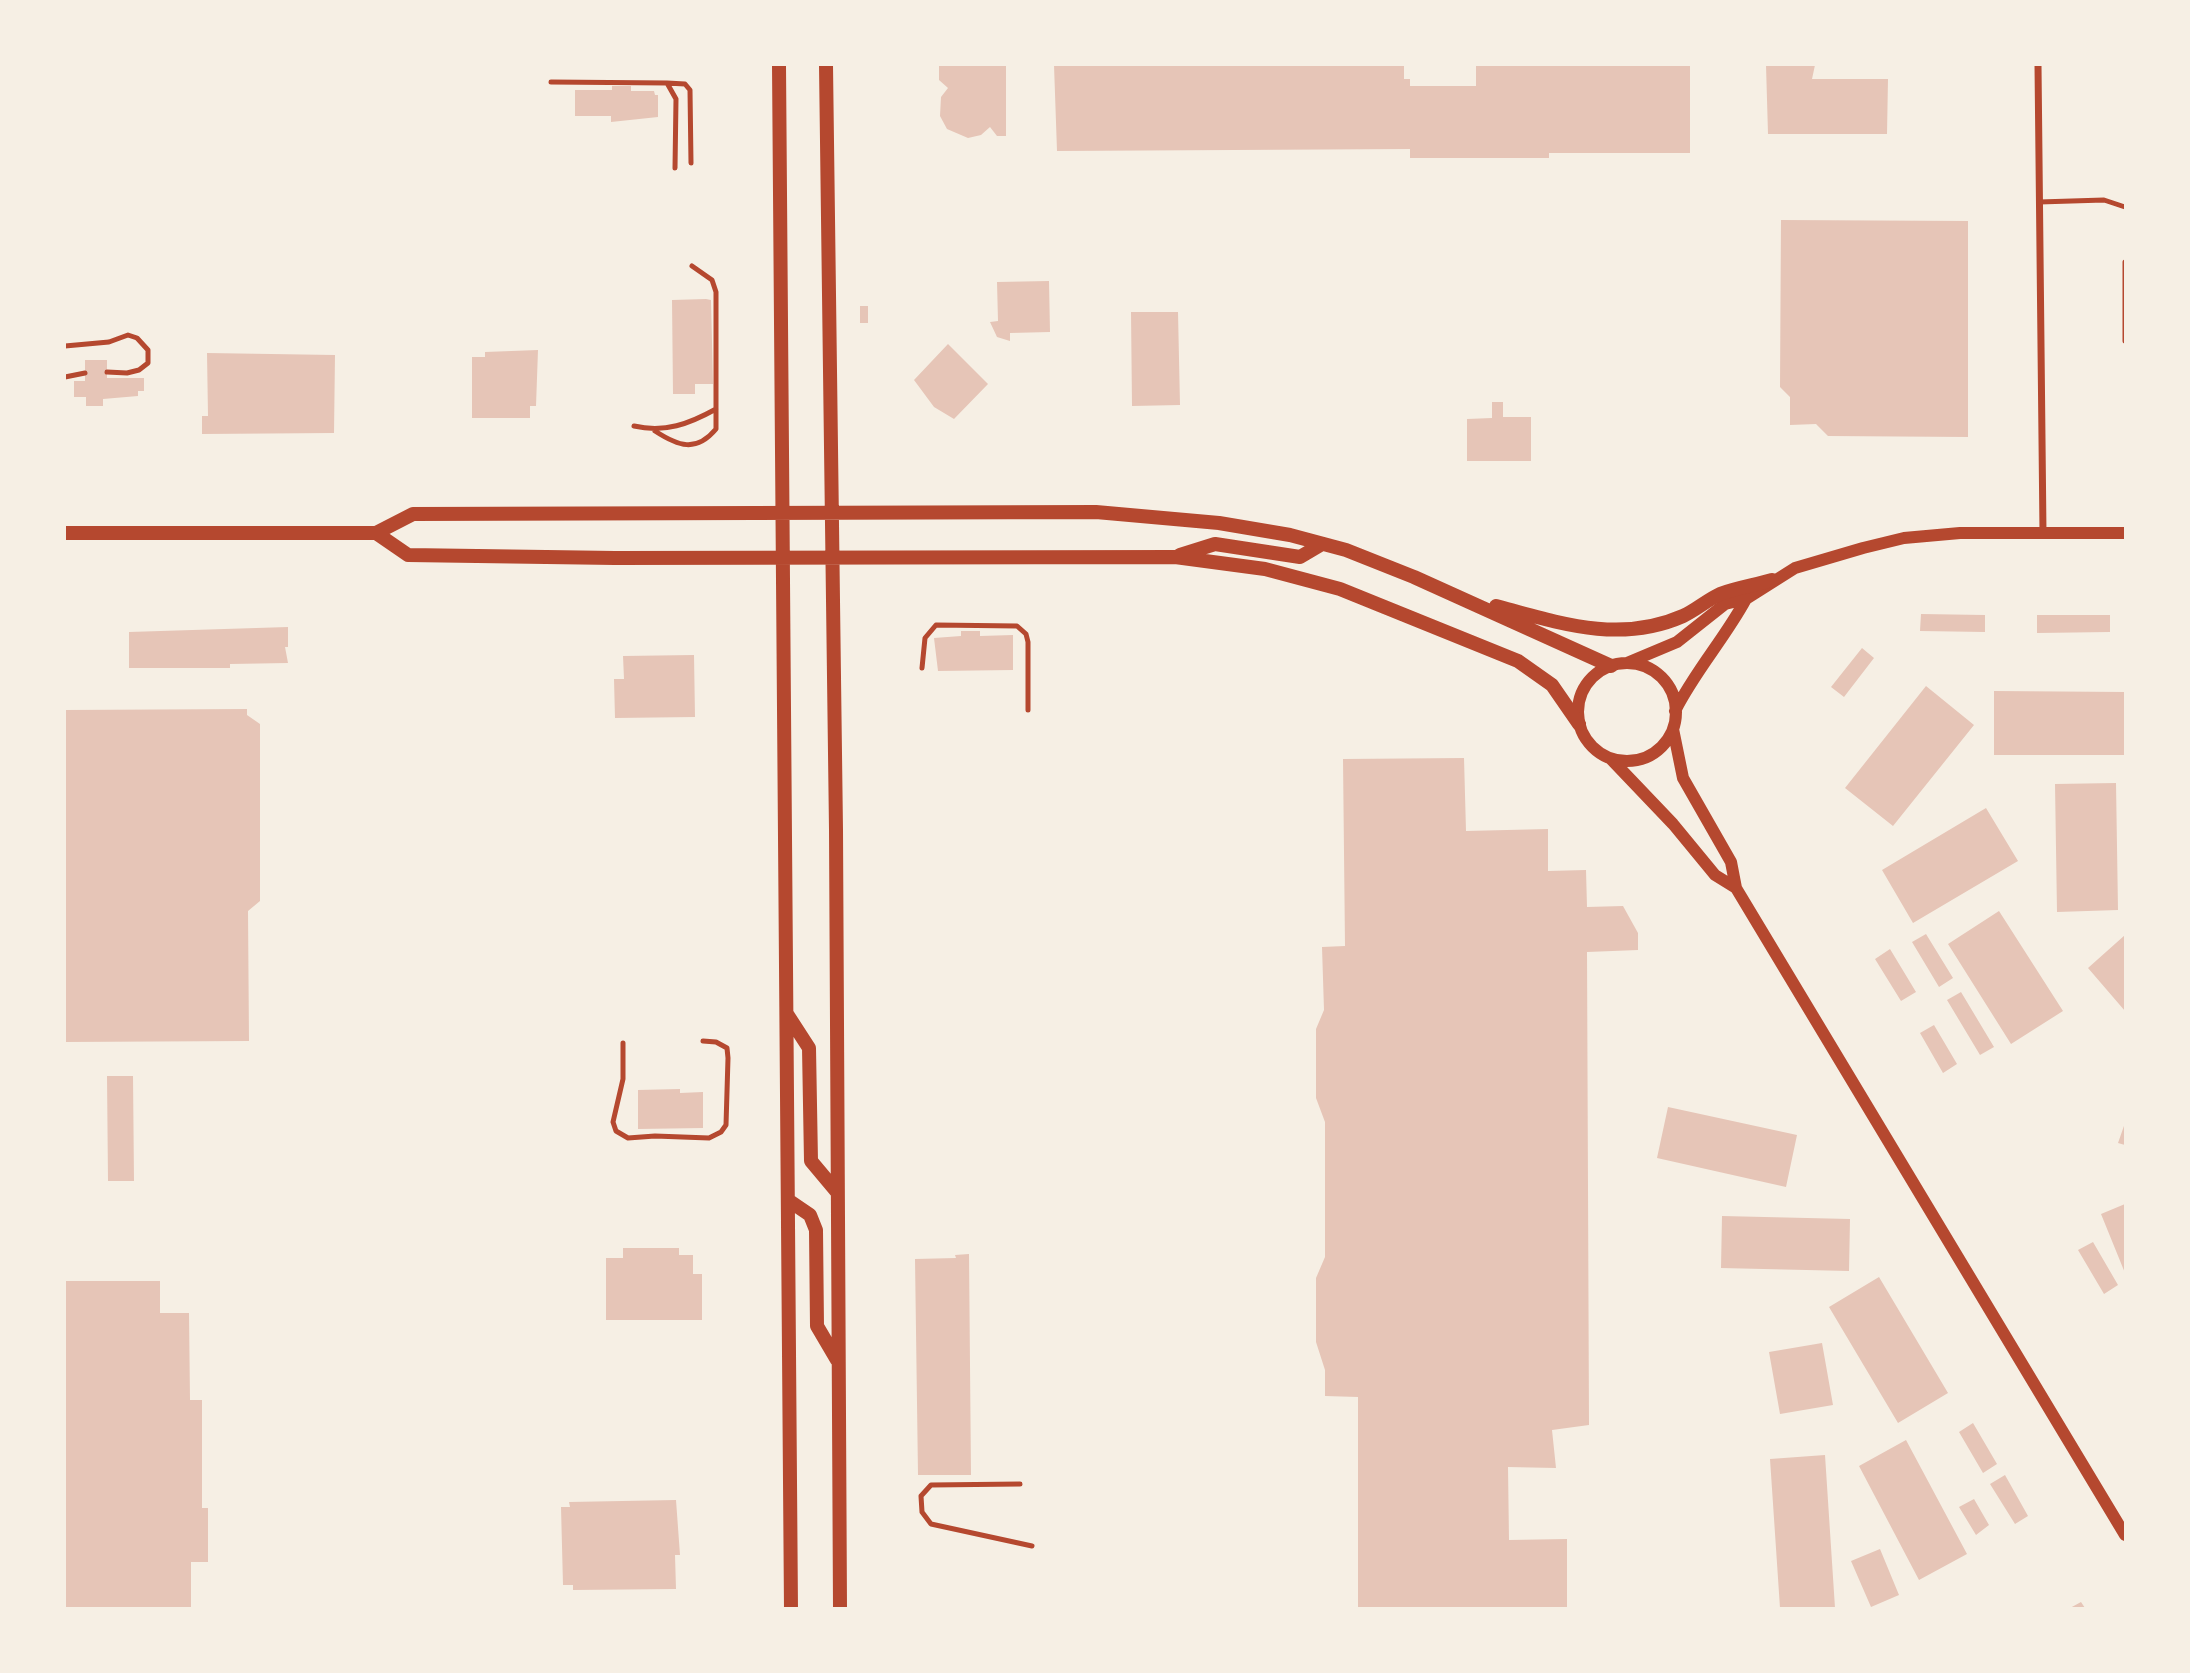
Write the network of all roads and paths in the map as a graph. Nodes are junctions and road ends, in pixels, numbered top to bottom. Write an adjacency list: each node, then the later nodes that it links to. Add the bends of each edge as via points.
1 (779, 65): 21 (main road)
2 (826, 65): 20 (main road)
3 (2038, 65): 8 (street)
4 (551, 82): 5 (lane)
5 (667, 83): 6 (lane, via 685,83 690,90); 7 (lane, via 676,99)
6 (691, 163)
7 (675, 168)
8 (2039, 202): 9 (lane, via 2104,200); 24 (street)
9 (2125, 207)
10 (2125, 262): 12 (lane)
11 (692, 266): 17 (lane, via 712,280 716,292)
12 (2125, 341)
13 (65, 346): 14 (lane, via 109,342 128,335 148,350 148,363 139,370)
14 (107, 372)
15 (85, 373): 16 (lane)
16 (65, 377)
17 (716, 409): 19 (lane, via 692,422); 19 (lane, via 716,429 698,444 675,444)
18 (634, 426): 19 (lane)
19 (655, 431)
20 (832, 513): 21 (main road); 26 (main road, via 1144,513); 27 (main road)
21 (783, 514): 23 (main road, via 413,514); 29 (main road)
22 (65, 533): 23 (main road)
23 (376, 533): 29 (main road, via 408,555)
24 (2043, 533): 25 (street); 30 (street, via 1904,538 1796,568)
25 (2125, 533)
26 (1322, 544): 28 (main road, via 1300,557 1215,544); 31 (main road)
27 (832, 556): 28 (main road); 29 (main road); 45 (main road)
28 (1175, 557): 38 (main road, via 1265,569 1340,589 1495,651 1552,685)
29 (784, 558): 42 (main road)
30 (1772, 580): 31 (main road, via 1720,594 1684,616 1619,631 1584,629); 32 (street)
31 (1455, 596): 34 (main road)
32 (1745, 599): 33 (street, via 1725,604 1677,642); 37 (street, via 1732,625 1690,680)
33 (1627, 663): 34 (street); 37 (street, via 1660,678 1673,696)
34 (1611, 666): 38 (street, via 1598,672 1584,689)
35 (922, 668): 36 (lane, via 925,638 936,625 1017,626 1028,642)
36 (1028, 710)
37 (1675, 711): 39 (street)
38 (1579, 724): 40 (street, via 1585,739)
39 (1673, 729): 40 (street, via 1654,753 1633,761); 41 (street, via 1683,778 1731,862)
40 (1611, 759): 41 (street, via 1715,875)
41 (1736, 888): 49 (street)
42 (786, 1013): 45 (main road, via 809,1048 811,1161); 46 (main road)
43 (703, 1041): 44 (lane, via 727,1048 728,1058 726,1125 709,1138 628,1138 615,1131)
44 (623, 1043)
45 (837, 1192): 47 (main road)
46 (788, 1200): 47 (main road, via 810,1215 816,1230 817,1326); 51 (main road)
47 (838, 1361): 52 (main road)
48 (1020, 1484): 50 (lane, via 931,1485 921,1496 922,1512 931,1524)
49 (2125, 1535)
50 (1032, 1546)
51 (791, 1608)
52 (840, 1608)

